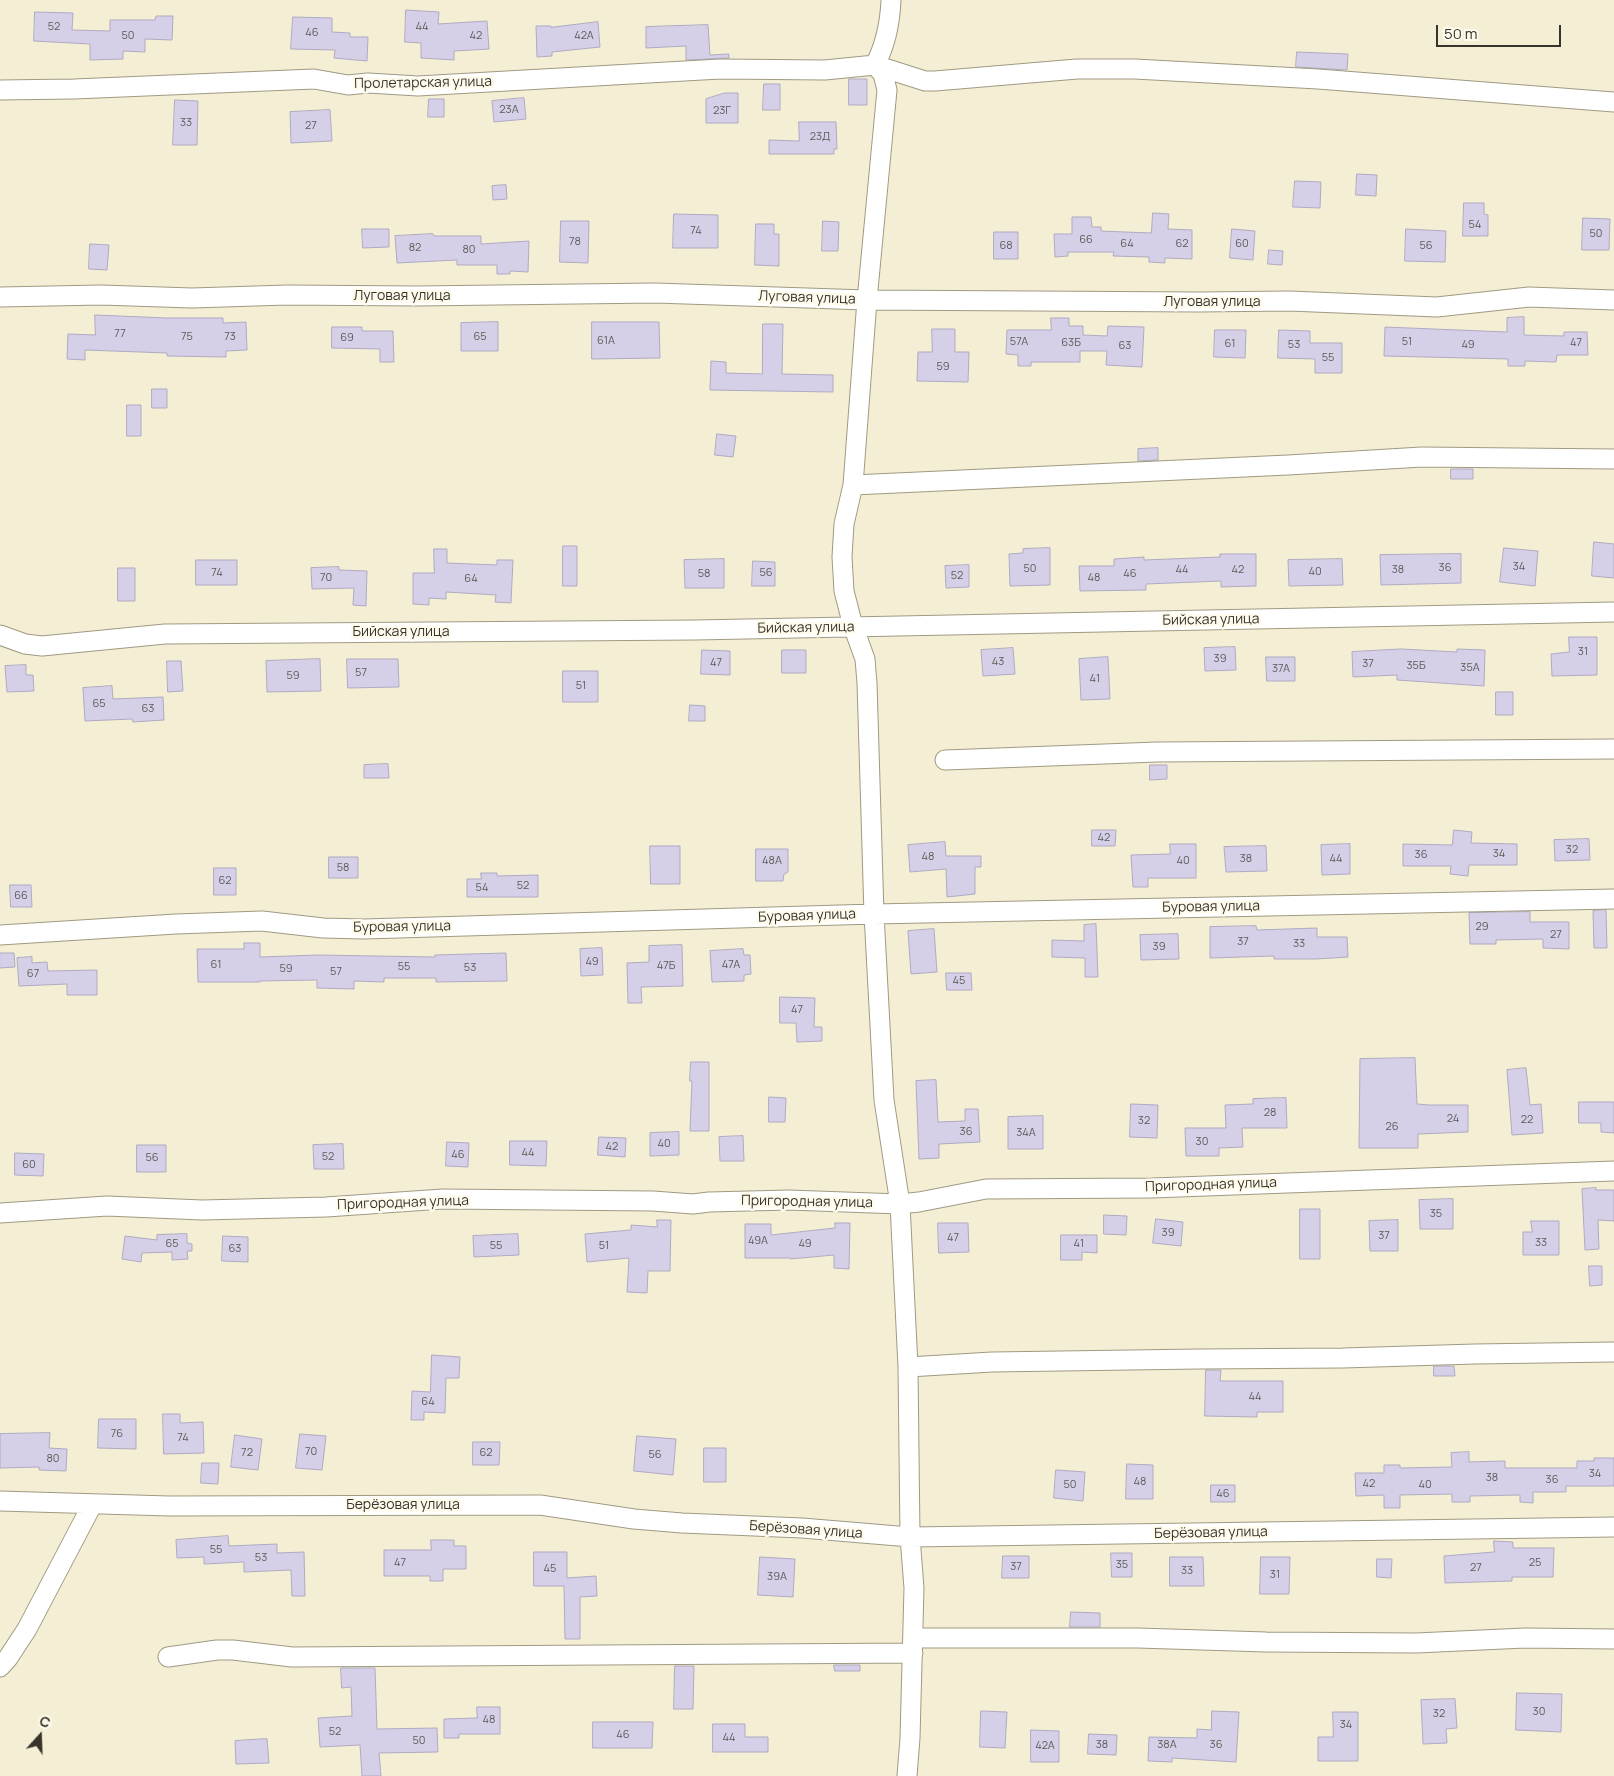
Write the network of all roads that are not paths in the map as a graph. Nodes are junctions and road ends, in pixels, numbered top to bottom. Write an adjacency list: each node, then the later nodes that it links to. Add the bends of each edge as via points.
1 (891, 0): 2 (street, via 888,34)
2 (876, 66): 3 (street, Пролетарская улица, via 825,70 720,69 418,86 348,85 314,79); 4 (street, via 925,81 1077,68 1135,69 1318,79); 6 (street, via 883,74 887,90)
3 (0, 90)
4 (1614, 102)
5 (0, 297): 6 (street, Луговая улица, via 655,293)
6 (867, 300): 7 (street, Луговая улица, via 1289,301 1437,307 1529,297); 9 (street)
7 (1614, 300)
8 (1614, 459): 9 (street, via 1422,457)
9 (853, 485): 11 (street, via 844,524 842,557 844,591)
10 (1614, 612): 11 (street, Бийская улица)
11 (853, 626): 12 (street, Бийская улица, via 164,634 42,646); 16 (street, via 865,659 867,683)
12 (0, 635)
13 (1614, 749): 14 (street, via 1157,752)
14 (945, 760)
15 (1614, 899): 16 (street, Буровая улица)
16 (874, 914): 17 (street, Буровая улица, via 364,929 262,921); 19 (street, via 884,1100)
17 (0, 935)
18 (1614, 1171): 19 (street, Пригородная улица, via 1152,1188 986,1189)
19 (900, 1204): 20 (street, Пригородная улица, via 789,1200 692,1204 443,1199 326,1207 202,1210 107,1206); 22 (street)
20 (0, 1213)
21 (1614, 1352): 22 (street, via 992,1362)
22 (908, 1367): 26 (street)
23 (0, 1501): 24 (street, Берёзовая улица)
24 (92, 1505): 26 (street, Берёзовая улица, via 540,1505 634,1519); 30 (street, via 27,1629)
25 (1614, 1527): 26 (street, Берёзовая улица)
26 (910, 1537): 28 (street, via 914,1588)
27 (1614, 1639): 28 (street, via 1525,1638 1396,1643 1138,1638)
28 (913, 1645): 29 (street, via 292,1657 217,1650); 31 (street)
29 (168, 1657)
30 (0, 1667)
31 (907, 1776)

